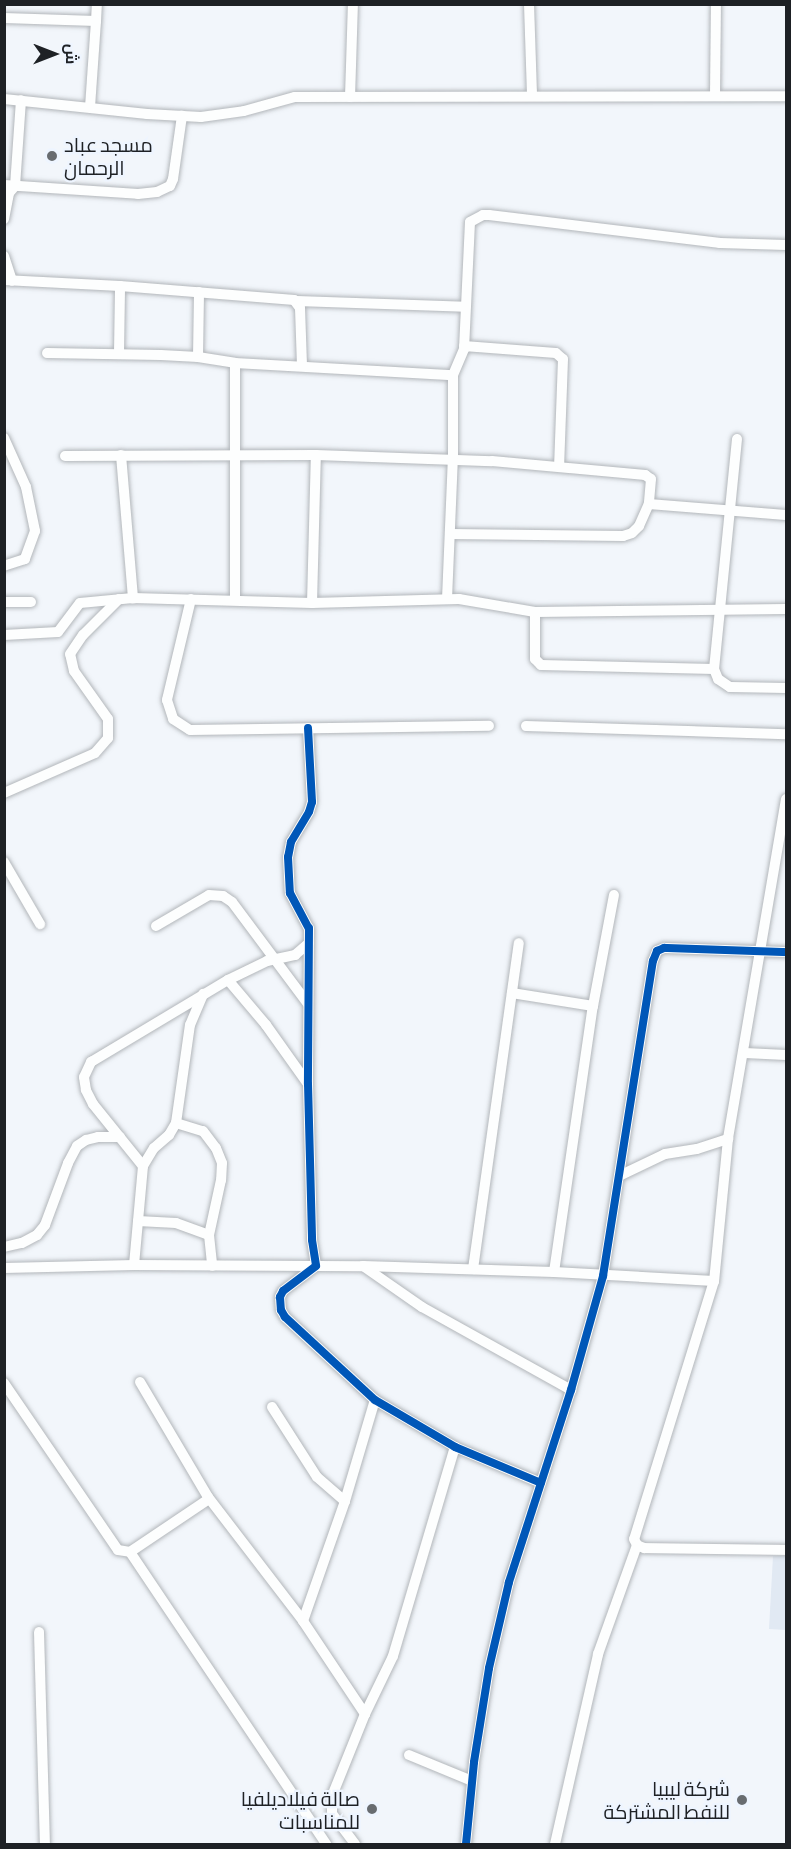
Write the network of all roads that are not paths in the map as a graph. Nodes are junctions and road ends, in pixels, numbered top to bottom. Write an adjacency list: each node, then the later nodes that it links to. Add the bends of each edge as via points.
1 (97, 4): 6 (street)
2 (353, 4): 10 (street)
3 (529, 4): 8 (street)
4 (716, 4): 7 (street)
5 (4, 18): 6 (street)
6 (96, 21): 13 (street)
7 (715, 95): 8 (street); 9 (street)
8 (532, 96): 10 (street)
9 (786, 96)
10 (350, 97): 14 (street, via 295,97 224,115)
11 (4, 99): 12 (street)
12 (21, 100): 13 (street); 15 (street)
13 (90, 107): 14 (street)
14 (182, 116): 15 (street, via 173,179 170,186 157,192)
15 (10, 185): 16 (street)
16 (4, 219)
17 (786, 245): 23 (street, via 720,243 483,215 470,222 468,229)
18 (4, 256): 19 (street)
19 (8, 280): 20 (street)
20 (120, 286): 21 (street); 26 (street)
21 (199, 292): 22 (street); 27 (street)
22 (297, 301): 23 (street); 29 (street)
23 (465, 307): 24 (street)
24 (464, 346): 30 (street); 38 (street, via 556,352 563,359)
25 (47, 353): 26 (street)
26 (119, 353): 27 (street)
27 (198, 357): 28 (street)
28 (235, 363): 29 (street); 34 (street)
29 (302, 366): 30 (street)
30 (453, 375): 37 (street)
31 (4, 438): 43 (street, via 26,487 35,531 25,558)
32 (737, 439): 40 (street)
33 (121, 455): 34 (street); 36 (street); 44 (street)
34 (236, 455): 35 (street); 47 (street)
35 (316, 455): 37 (street); 51 (street)
36 (65, 456)
37 (453, 458): 38 (street); 42 (street)
38 (559, 466): 39 (street, via 645,475 651,479)
39 (649, 504): 40 (street); 42 (street, via 639,526 623,536)
40 (730, 508): 41 (street); 53 (street)
41 (786, 515)
42 (450, 534): 48 (street)
43 (4, 566)
44 (133, 598): 45 (street); 46 (street)
45 (119, 599): 55 (street, via 80,603 58,632); 62 (street, via 70,654 74,671 108,719 108,738 95,753)
46 (191, 599): 47 (street); 60 (street, via 167,700 173,719 190,730 209,732)
47 (235, 599): 51 (street)
48 (447, 599): 51 (street); 54 (street)
49 (4, 602): 50 (street)
50 (32, 602)
51 (312, 603)
52 (786, 609): 53 (street)
53 (721, 610): 54 (street); 56 (street)
54 (535, 612): 56 (street, via 534,656 541,665)
55 (4, 635)
56 (714, 669): 57 (street, via 718,679 730,687)
57 (786, 688)
58 (489, 726): 60 (street)
59 (526, 726): 61 (street)
60 (308, 728): 68 (street, via 312,802 291,842 288,857 290,892 308,922)
61 (786, 734)
62 (4, 793)
63 (786, 800): 70 (street)
64 (4, 862): 66 (street)
65 (614, 895): 77 (street)
66 (40, 924)
67 (156, 926): 72 (street, via 217,894 232,902)
68 (309, 943): 72 (street, via 295,955); 76 (street)
69 (519, 943): 74 (street)
70 (760, 951): 71 (street); 78 (street); 85 (street, via 672,947 657,951)
71 (786, 952)
72 (276, 960): 73 (street); 76 (street)
73 (228, 980): 75 (street); 80 (street)
74 (512, 993): 77 (street); 94 (street)
75 (203, 994): 81 (street, via 190,1025); 82 (street, via 91,1062 86,1070 86,1090 93,1104)
76 (309, 1005): 80 (street)
77 (593, 1006): 95 (street)
78 (745, 1053): 79 (street); 83 (street)
79 (786, 1055)
80 (308, 1084): 91 (street)
81 (176, 1123): 84 (street); 87 (street, via 202,1131 222,1163)
82 (120, 1137): 84 (street); 88 (street, via 98,1137 77,1146 45,1224 37,1235 22,1244)
83 (728, 1139): 85 (street, via 665,1154); 97 (street)
84 (143, 1166): 86 (street)
85 (619, 1176): 96 (street)
86 (138, 1221): 87 (street, via 176,1223); 89 (street)
87 (209, 1235): 90 (street)
88 (4, 1247)
89 (134, 1265): 90 (street); 93 (street)
90 (212, 1266): 91 (street)
91 (316, 1266): 92 (street); 101 (street, via 283,1291 281,1310)
92 (363, 1266): 94 (street); 100 (street, via 442,1319)
93 (4, 1268)
94 (473, 1269): 95 (street)
95 (554, 1272): 96 (street)
96 (603, 1276): 97 (street); 100 (street)
97 (714, 1281): 107 (street, via 635,1532)
98 (140, 1382): 105 (street)
99 (4, 1383): 109 (street, via 115,1548)
100 (571, 1390): 104 (street)
101 (375, 1400): 103 (street); 106 (street)
102 (272, 1407): 106 (street, via 317,1477)
103 (455, 1447): 104 (street); 112 (street, via 393,1656)
104 (541, 1483): 114 (street, via 509,1582 489,1668)
105 (209, 1499): 109 (street); 110 (street)
106 (345, 1501): 110 (street)
107 (637, 1545): 108 (street); 119 (street, via 598,1654)
108 (786, 1550)
109 (130, 1552): 116 (street)
110 (303, 1621): 112 (street)
111 (39, 1632): 115 (street)
112 (365, 1714): 117 (street, via 331,1802 334,1818)
113 (409, 1755): 114 (street)
114 (472, 1781): 118 (street)
115 (45, 1845)
116 (326, 1845)
117 (355, 1845)
118 (466, 1845)
119 (555, 1845)

